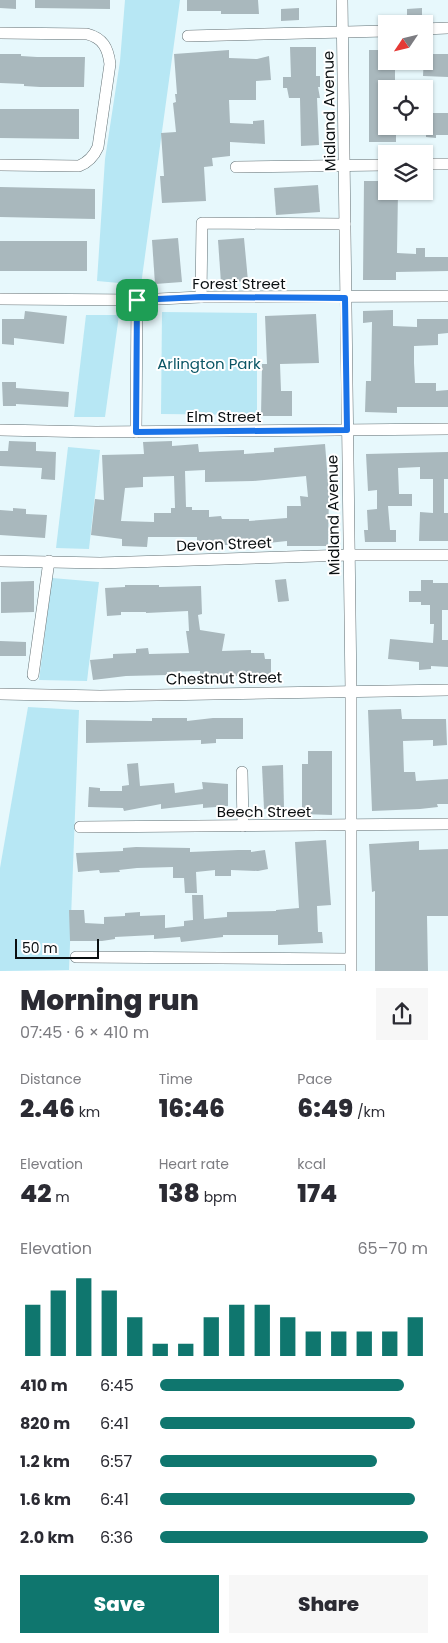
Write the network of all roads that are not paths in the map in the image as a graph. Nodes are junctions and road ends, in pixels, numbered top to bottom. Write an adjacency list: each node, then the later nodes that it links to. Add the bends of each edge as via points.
1 (342, 0): 6 (street, Midland Avenue)
2 (448, 28): 3 (street)
3 (433, 29)
4 (378, 31): 6 (street)
5 (0, 33): 10 (street, via 97,36 108,51 110,64 98,147 87,163 80,166)
6 (343, 33): 7 (street); 11 (street, Midland Avenue)
7 (188, 36)
8 (433, 164): 9 (street)
9 (448, 164)
10 (0, 165)
11 (345, 165): 12 (street); 13 (street); 14 (street, Midland Avenue)
12 (378, 165)
13 (236, 167)
14 (345, 224): 16 (street, via 202,223); 18 (street, Midland Avenue)
15 (448, 296): 18 (street, Forest Street)
16 (201, 297): 18 (street, Forest Street); 19 (street, Forest Street)
17 (0, 298): 19 (street, Forest Street)
18 (345, 298): 22 (street, Midland Avenue)
19 (137, 300): 23 (street)
20 (448, 429): 22 (street, Elm Street)
21 (0, 430): 23 (street, Elm Street)
22 (347, 430): 23 (street, Elm Street); 25 (street, Midland Avenue)
23 (136, 432)
24 (448, 555): 25 (street, Devon Street)
25 (349, 556): 27 (street, Devon Street, via 100,563); 30 (street, Midland Avenue)
26 (0, 561): 27 (street, Devon Street)
27 (49, 561): 28 (street)
28 (33, 675)
29 (448, 690): 30 (street, Chestnut Street)
30 (351, 691): 31 (street, Chestnut Street, via 100,696); 34 (street, Midland Avenue)
31 (6, 694)
32 (242, 772): 35 (street)
33 (448, 824): 34 (street, Beech Street)
34 (351, 825): 35 (street, Beech Street); 38 (street, Midland Avenue)
35 (243, 826): 36 (street, Beech Street)
36 (80, 828)
37 (76, 957): 38 (street)
38 (351, 965)

